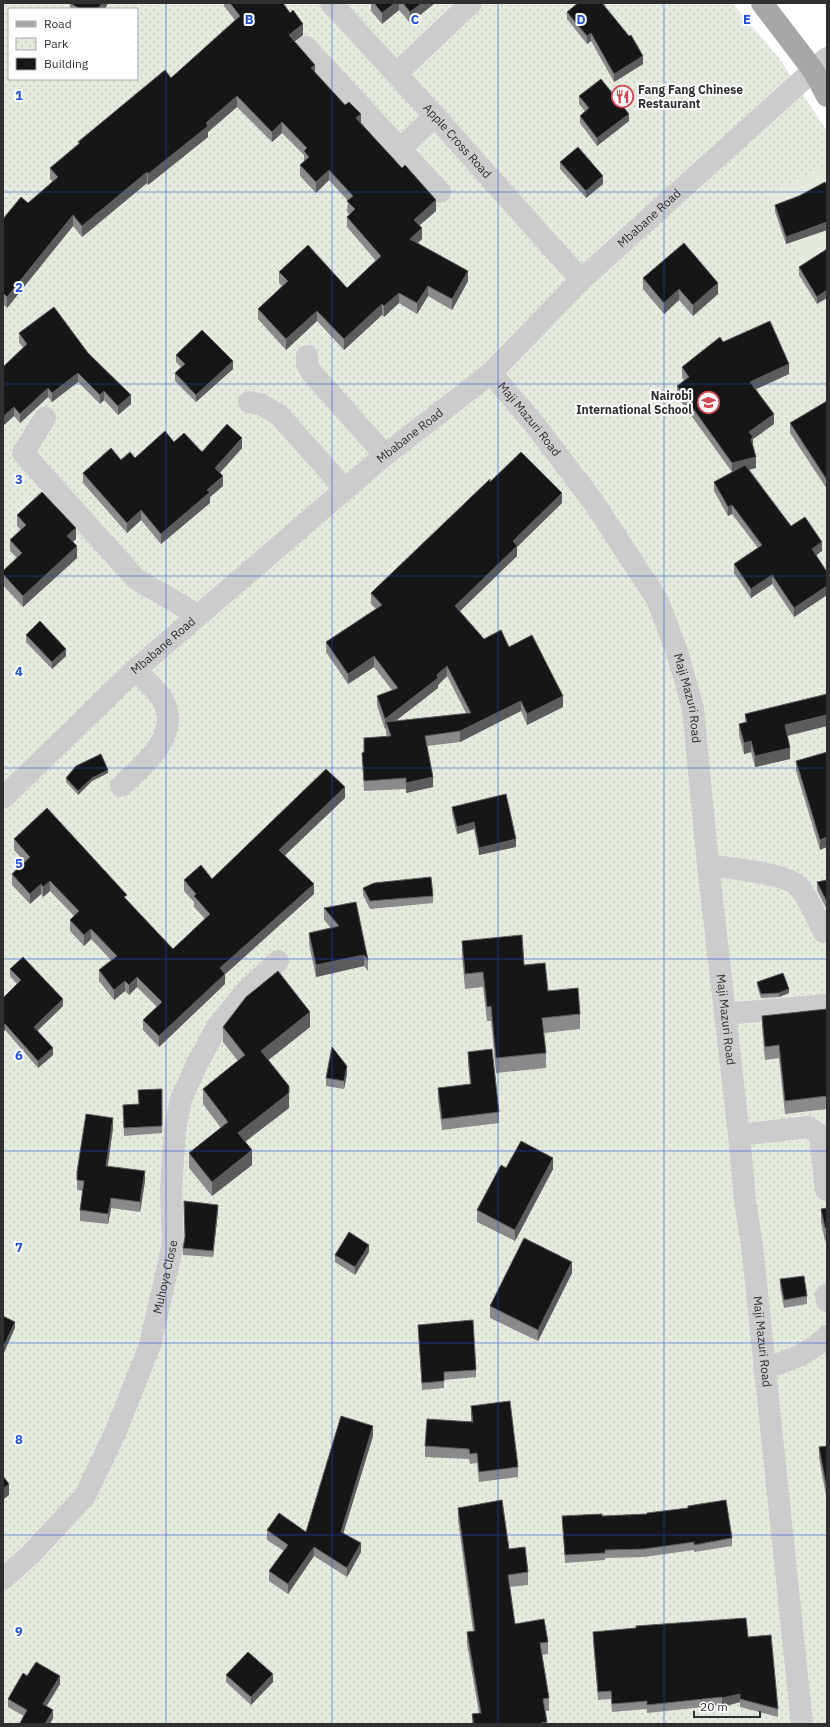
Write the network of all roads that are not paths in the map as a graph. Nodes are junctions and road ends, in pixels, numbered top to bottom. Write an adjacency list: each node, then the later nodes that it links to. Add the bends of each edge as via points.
1 (331, 3): 6 (street, Apple Cross Road)
2 (471, 3): 6 (street)
3 (762, 3): 5 (main road)
4 (306, 47): 9 (street)
5 (820, 64): 7 (main road); 11 (street, Mbabane Road)
6 (396, 74): 8 (street, Apple Cross Road)
7 (827, 96)
8 (435, 116): 9 (street); 11 (street, Apple Cross Road)
9 (399, 150): 10 (street)
10 (440, 192)
11 (581, 280): 13 (street, Mbabane Road)
12 (307, 356): 16 (street, via 307,364 312,373)
13 (491, 373): 16 (street, Mbabane Road); 22 (street, Maji Mazuri Road, via 535,425 592,500 656,599 677,652 693,708)
14 (249, 402): 17 (street, via 260,404 278,414)
15 (45, 418): 18 (street, via 23,453 136,579)
16 (385, 454): 17 (street, Mbabane Road)
17 (346, 489): 18 (street, Mbabane Road)
18 (198, 615): 19 (street, Mbabane Road)
19 (135, 670): 20 (street, via 163,701 168,720 163,736 147,763); 21 (street, Mbabane Road)
20 (121, 786)
21 (7, 788)
22 (708, 865): 23 (street, via 755,872 785,879 797,885 807,898); 26 (street, Maji Mazuri Road)
23 (824, 932)
24 (278, 961): 31 (street, Muhoya Close, via 245,992 217,1027 181,1099 175,1129 171,1190 173,1244 150,1345 116,1431 84,1496 30,1555)
25 (827, 1005): 26 (street)
26 (725, 1014): 27 (street, Maji Mazuri Road)
27 (739, 1135): 28 (street, via 808,1128 814,1130 820,1135); 30 (street, Maji Mazuri Road)
28 (826, 1190)
29 (827, 1336): 30 (street, via 815,1348 804,1354)
30 (764, 1369): 32 (street, Maji Mazuri Road)
31 (3, 1579)
32 (802, 1724)

